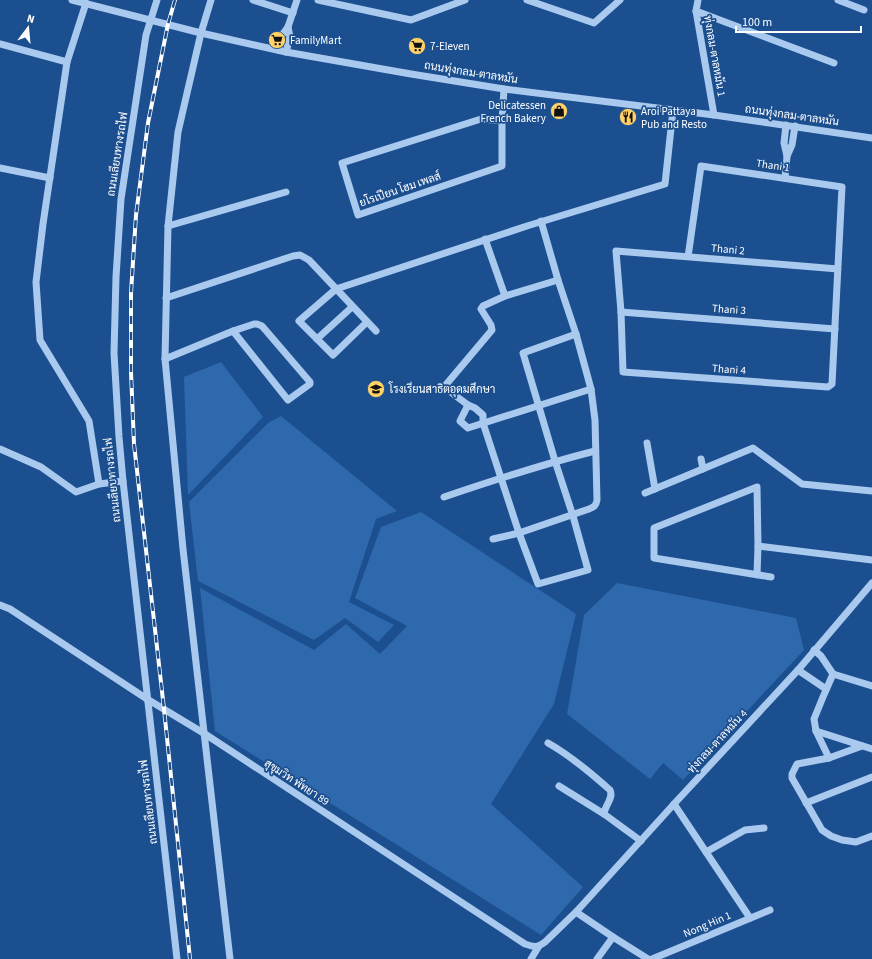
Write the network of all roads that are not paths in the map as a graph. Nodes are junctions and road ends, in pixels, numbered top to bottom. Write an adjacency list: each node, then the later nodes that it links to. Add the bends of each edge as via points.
1 (72, 0): 12 (street, ถนนทุ่งกลม-ตาลหมัน)
2 (157, 0): 16 (street, ถนนเลียบทางรถไฟ)
3 (211, 0): 18 (street)
4 (254, 0): 15 (street)
5 (297, 0): 15 (street)
6 (318, 0): 7 (street, via 411,20)
7 (465, 0)
8 (527, 0): 9 (street, via 594,23)
9 (620, 0)
10 (698, 0): 14 (street, ทุ่งกลม-ตาลหมัน 1)
11 (838, 0): 13 (street)
12 (86, 3): 16 (street, ถนนทุ่งกลม-ตาลหมัน); 22 (street)
13 (864, 10)
14 (696, 11): 23 (street); 26 (street, ทุ่งกลม-ตาลหมัน 1)
15 (292, 13): 17 (street)
16 (150, 20): 18 (street, ถนนทุ่งกลม-ตาลหมัน); 65 (street, ถนนเลียบทางรถไฟ, via 121,199 116,276 114,354)
17 (288, 27): 20 (street, via 282,35); 21 (street, via 290,37)
18 (201, 33): 20 (street, ถนนทุ่งกลม-ตาลหมัน); 37 (street, via 178,132)
19 (0, 44): 22 (street)
20 (278, 50): 21 (street, ถนนทุ่งกลม-ตาลหมัน)
21 (286, 52): 24 (street, ถนนทุ่งกลม-ตาลหมัน)
22 (67, 62): 33 (street)
23 (834, 64)
24 (504, 89): 25 (street, ถนนทุ่งกลม-ตาลหมัน); 27 (street, ยโรเปียน โฮม เพลส์)
25 (673, 110): 26 (street, ถนนทุ่งกลม-ตาลหมัน); 36 (street, via 665,184)
26 (714, 115): 28 (street, ถนนทุ่งกลม-ตาลหมัน)
27 (502, 121): 27 (street, ยโรเปียน โฮม เพลส์, via 481,119 342,163 358,215 502,166)
28 (786, 125): 29 (street, ถนนทุ่งกลม-ตาลหมัน); 31 (street, via 784,143)
29 (795, 126): 30 (street, ถนนทุ่งกลม-ตาลหมัน); 31 (street)
30 (872, 138)
31 (787, 156): 34 (street)
32 (0, 168): 33 (street)
33 (50, 178): 66 (street, via 36,282 40,340 89,421)
34 (784, 178): 39 (street, Thani 1, via 701,166); 40 (street, Thani 1, via 842,187)
35 (286, 192): 37 (street)
36 (541, 221): 38 (street); 41 (street)
37 (168, 226): 44 (street)
38 (485, 240): 42 (street); 43 (street)
39 (688, 256): 40 (street, Thani 2); 46 (street, Thani 2, via 616,251)
40 (838, 269): 48 (street)
41 (558, 280): 43 (street); 51 (street)
42 (336, 289): 44 (street, via 300,254); 45 (street); 52 (street, via 299,321)
43 (505, 296): 55 (street, via 483,306 481,309 492,330 444,386)
44 (166, 298): 53 (street)
45 (352, 306): 47 (street); 52 (street)
46 (621, 312): 48 (street, Thani 3); 48 (street, Thani 4, via 623,372 828,387 832,384)
47 (367, 322): 49 (street); 52 (street, via 333,355)
48 (835, 328)
49 (376, 331)
50 (233, 332): 50 (street, via 257,324 262,326 310,384 288,400); 53 (street)
51 (576, 334): 54 (street); 56 (street, via 523,353)
52 (318, 339)
53 (165, 359): 87 (street, via 183,549)
54 (591, 390): 56 (street); 60 (street, via 595,420)
55 (468, 405): 57 (street, via 483,415); 57 (street, via 460,421 468,428)
56 (538, 405): 57 (street); 62 (street)
57 (483, 423): 64 (street)
58 (647, 443): 67 (street)
59 (0, 449): 66 (street, via 41,466 76,492)
60 (595, 451): 62 (street); 71 (street, via 596,504 589,510)
61 (701, 459): 63 (street)
62 (554, 462): 64 (street); 71 (street)
63 (703, 469): 67 (street); 68 (street, via 753,448 802,484)
64 (501, 478): 70 (street); 72 (street)
65 (123, 481): 66 (street); 85 (street, ถนนเลียบทางรถไฟ)
66 (99, 484)
67 (655, 489): 69 (street)
68 (872, 491)
69 (645, 493)
70 (444, 497)
71 (572, 516): 72 (street); 72 (street, via 588,570 538,584)
72 (519, 533): 73 (street)
73 (493, 539)
74 (758, 546): 75 (street); 76 (street); 76 (street, via 757,487 654,528 654,558)
75 (872, 560)
76 (757, 575): 77 (street)
77 (771, 577)
78 (872, 583): 80 (street, ทุ่งกลม-ตาลหมัน 4)
79 (0, 605): 85 (street, สุขุมวิท พัทยา 89, via 10,609)
80 (814, 650): 81 (street, ทุ่งกลม-ตาลหมัน 4); 82 (street)
81 (798, 670): 84 (street); 94 (street, ทุ่งกลม-ตาลหมัน 4)
82 (834, 674): 83 (street); 84 (street)
83 (872, 686)
84 (826, 689): 86 (street, via 814,719)
85 (147, 699): 87 (street, สุขุมวิท พัทยา 89); 106 (street, ถนนเลียบทางรถไฟ)
86 (816, 731): 89 (street); 91 (street)
87 (205, 734): 105 (street, สุขุมวิท พัทยา 89, via 525,944); 107 (street)
88 (548, 743): 96 (street, via 579,763 612,792)
89 (862, 746): 90 (street); 91 (street)
90 (872, 749)
91 (829, 758): 95 (street, via 798,764 792,774)
92 (872, 777): 95 (street)
93 (559, 786): 96 (street)
94 (674, 804): 99 (street, ทุ่งกลม-ตาลหมัน 4); 100 (street)
95 (806, 804): 98 (street, via 822,830 831,836 856,842)
96 (604, 814): 99 (street)
97 (764, 828): 100 (street, via 745,830)
98 (872, 836)
99 (641, 841): 102 (street, ทุ่งกลม-ตาลหมัน 4)
100 (706, 852): 103 (street)
101 (770, 910): 103 (street, Nong Hin 1)
102 (576, 912): 104 (street); 105 (street)
103 (750, 918): 111 (street, Nong Hin 1)
104 (613, 937): 109 (street); 110 (street)
105 (539, 946): 108 (street)
106 (177, 959)
107 (230, 959)
108 (531, 959)
109 (597, 959)
110 (648, 959)
111 (652, 959)

